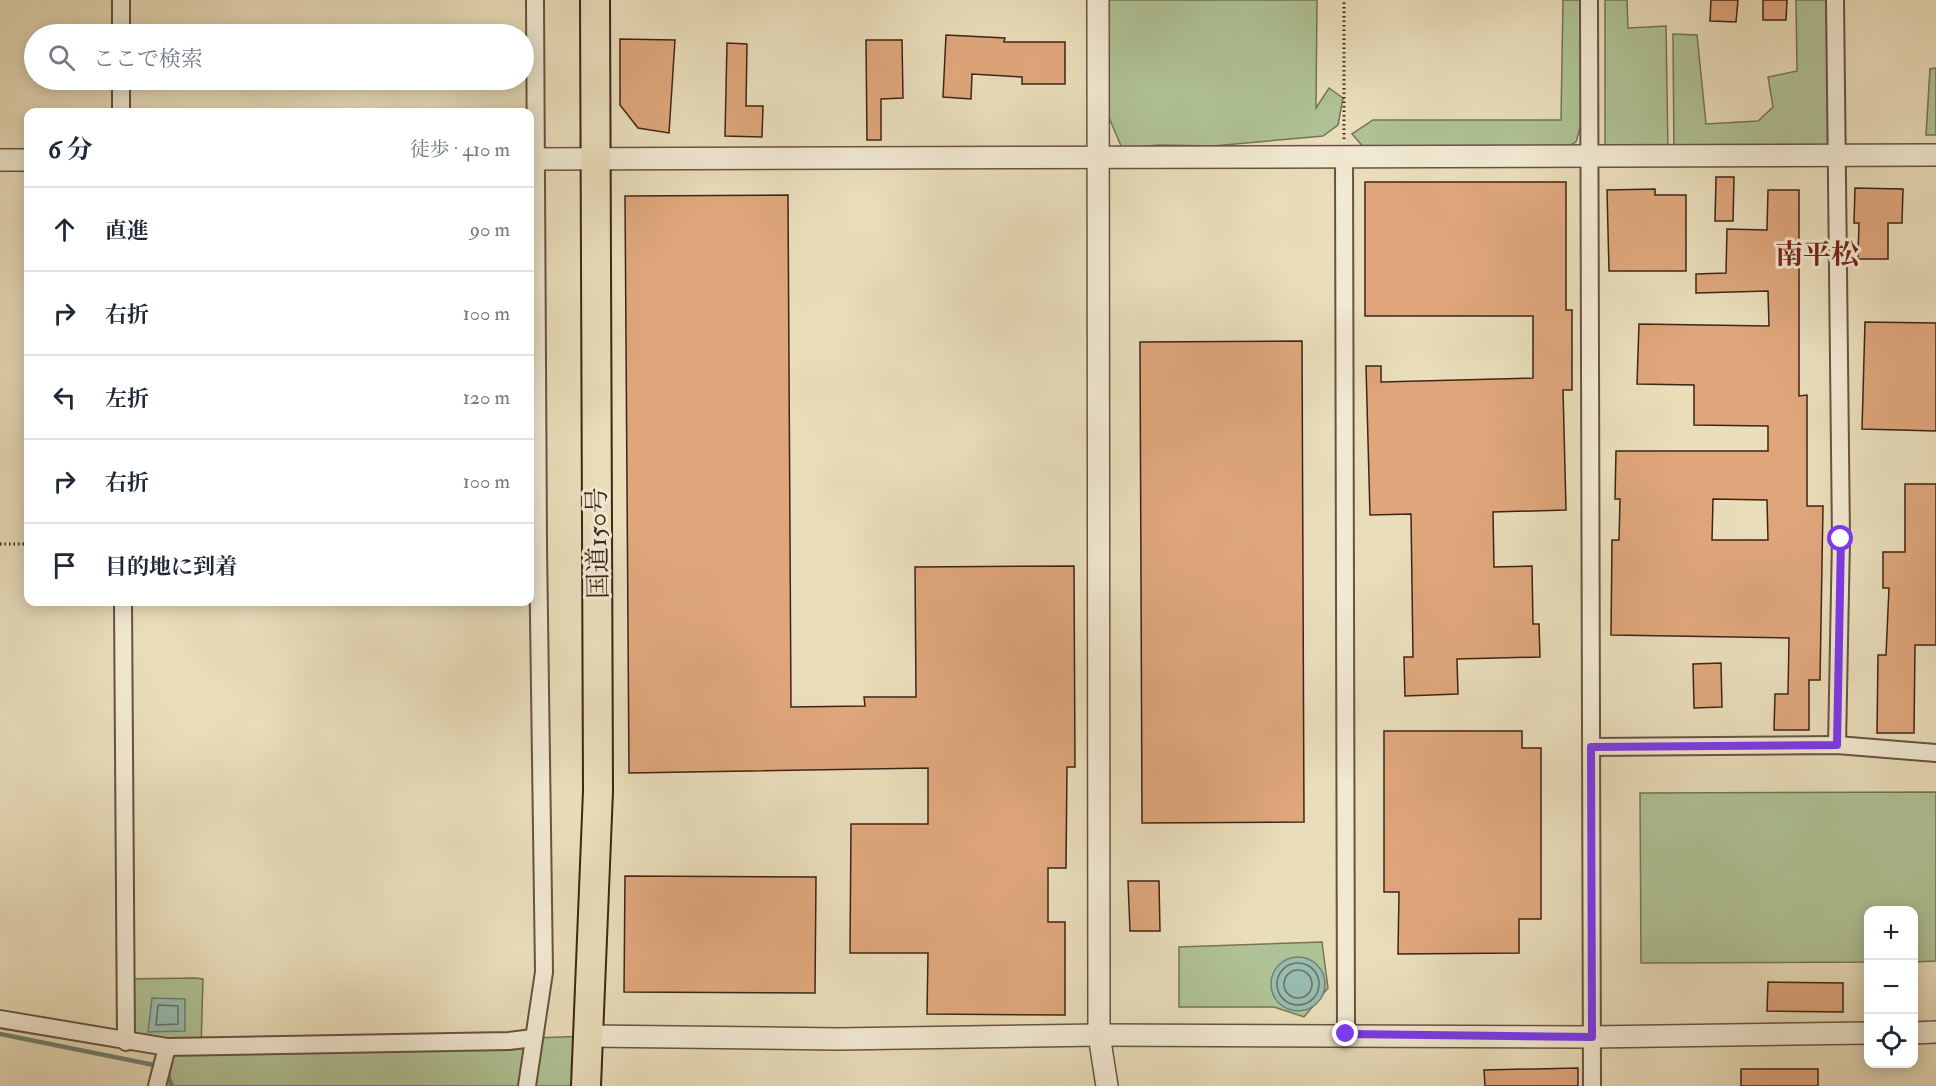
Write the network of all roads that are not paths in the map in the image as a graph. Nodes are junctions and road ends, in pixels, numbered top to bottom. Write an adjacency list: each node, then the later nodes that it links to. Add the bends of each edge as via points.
1 (121, 0): 7 (street)
2 (535, 0): 8 (street)
3 (595, 0): 17 (highway, 国道150号)
4 (1098, 0): 18 (street)
5 (1589, 0): 15 (street)
6 (1835, 0): 16 (street)
7 (121, 24)
8 (534, 53)
9 (121, 90): 11 (street)
10 (533, 90): 12 (street)
11 (121, 108)
12 (533, 108)
13 (1936, 155): 16 (street)
14 (1344, 156): 15 (street); 18 (street); 31 (street)
15 (1589, 156): 16 (street); 25 (street)
16 (1837, 156): 24 (street, via 1841,539)
17 (595, 158): 18 (street); 19 (street); 33 (highway, 国道150号, via 598,791)
18 (1099, 158): 32 (street)
19 (534, 159)
20 (0, 160): 21 (street)
21 (24, 160)
22 (534, 294): 35 (street, via 544,972)
23 (123, 606): 36 (street)
24 (1837, 745): 25 (street); 26 (street)
25 (1591, 747): 34 (street)
26 (1936, 753)
27 (0, 1019): 36 (street)
28 (1936, 1032): 30 (street)
29 (1864, 1033): 34 (street)
30 (1918, 1033)
31 (1346, 1034): 32 (street); 34 (street)
32 (1099, 1035): 33 (street, via 838,1039); 41 (street)
33 (589, 1036): 40 (highway, 国道150号)
34 (1592, 1037): 42 (street)
35 (533, 1038): 37 (street); 39 (street)
36 (126, 1042): 37 (street)
37 (166, 1054): 38 (street)
38 (158, 1083)
39 (527, 1086)
40 (586, 1086)
41 (1107, 1086)
42 (1592, 1086)

